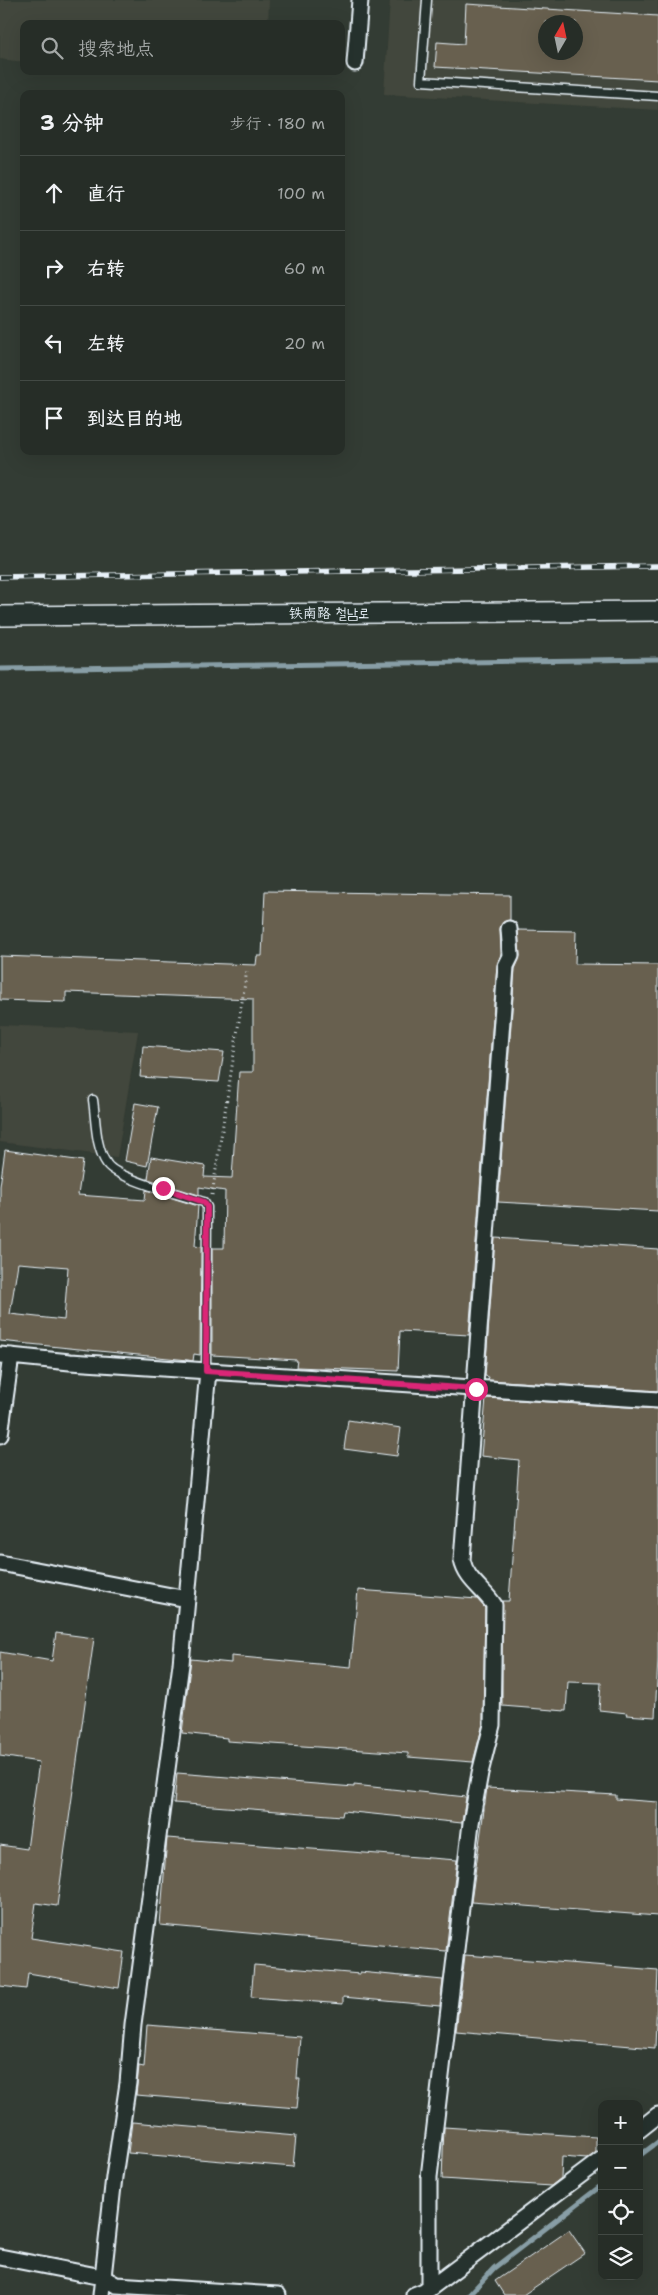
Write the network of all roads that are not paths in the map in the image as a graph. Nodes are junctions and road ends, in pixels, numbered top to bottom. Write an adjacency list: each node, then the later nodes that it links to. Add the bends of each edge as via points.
1 (360, 0): 3 (street)
2 (427, 0): 4 (lane, via 421,81)
3 (355, 63)
4 (658, 96)
5 (658, 611): 6 (street, 铁南路 철남로)
6 (0, 616)
7 (509, 929): 11 (street, via 511,956 506,966)
8 (93, 1100): 10 (lane, via 99,1144 108,1166 129,1178 204,1202 207,1207)
9 (6, 1355): 10 (street); 13 (street)
10 (207, 1371): 11 (street); 15 (street)
11 (476, 1389): 12 (street); 21 (street, via 462,1560 466,1575 494,1605 494,1706 471,1823 430,2177)
12 (658, 1400)
13 (0, 1435)
14 (0, 1564): 15 (street)
15 (187, 1599): 20 (street)
16 (658, 2115): 17 (street)
17 (643, 2127)
18 (598, 2162): 21 (street)
19 (0, 2257): 20 (street)
20 (102, 2277): 22 (street); 23 (street, via 116,2285)
21 (429, 2289): 24 (street)
22 (101, 2295)
23 (278, 2295)
24 (414, 2295)

